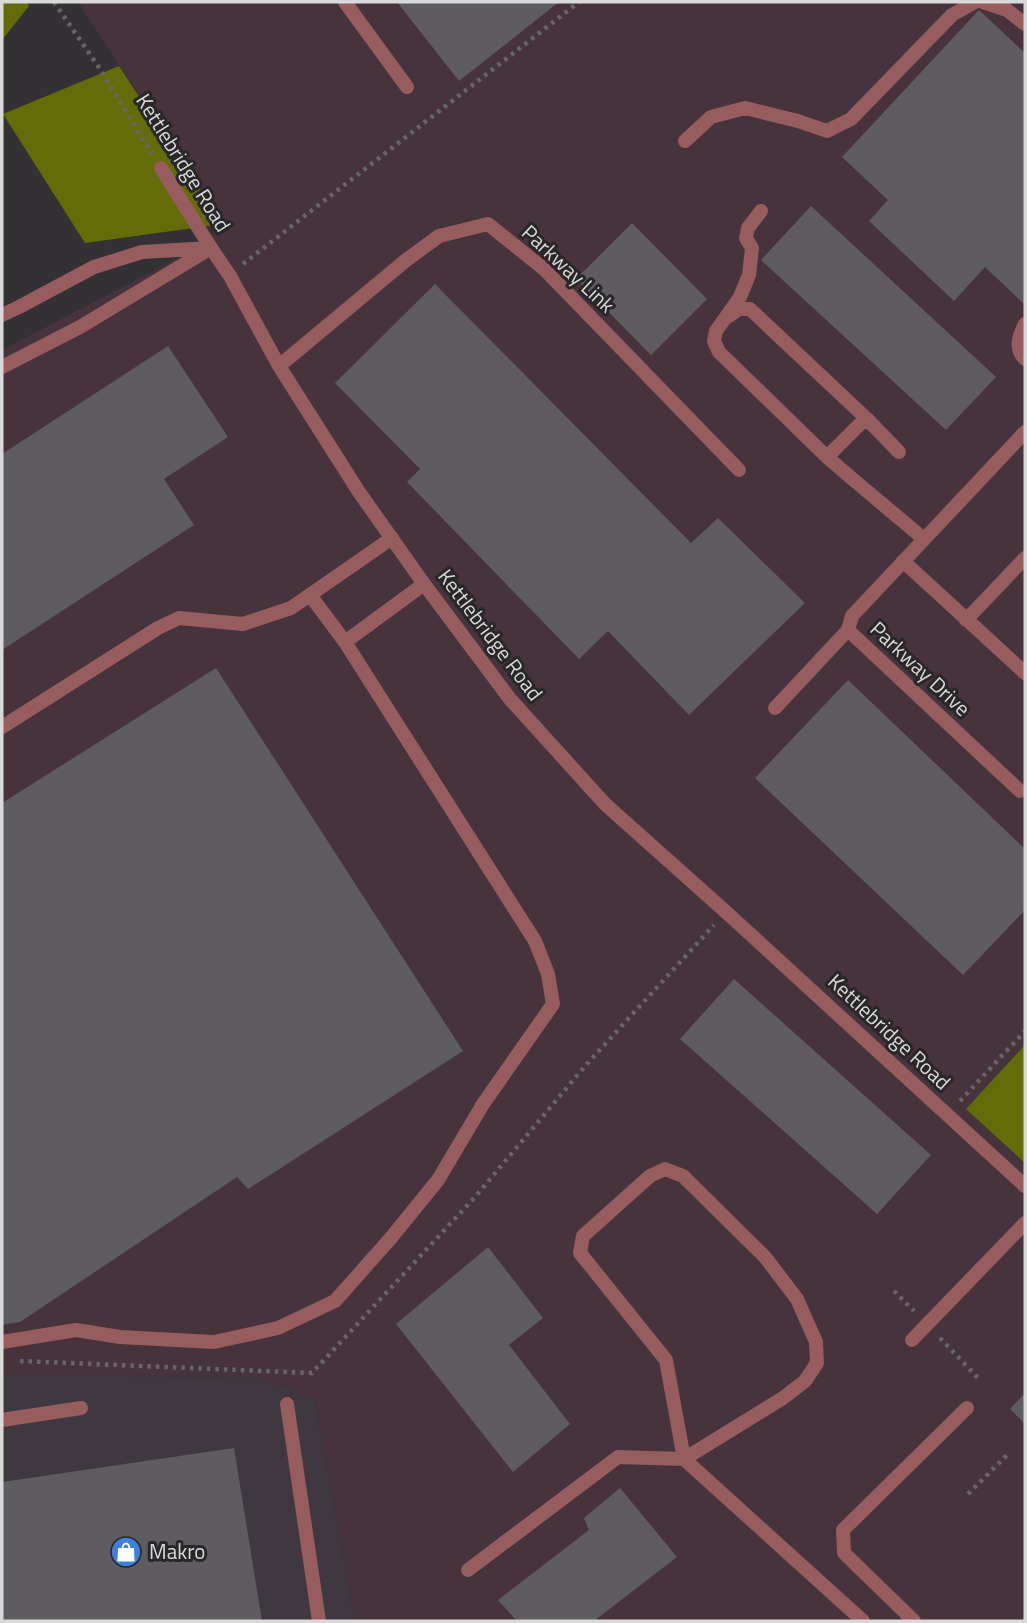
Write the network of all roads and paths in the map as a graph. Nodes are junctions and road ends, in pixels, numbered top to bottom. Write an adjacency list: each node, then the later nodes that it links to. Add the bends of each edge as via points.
1 (54, 2): 9 (path, Kettlebridge Road)
2 (345, 2): 7 (street)
3 (579, 2): 12 (path)
4 (975, 2): 8 (street, via 952,15 851,119 827,131 746,108 710,117)
5 (983, 2): 6 (street, via 1007,10)
6 (1025, 24)
7 (407, 87)
8 (685, 141)
9 (161, 168): 11 (street, Kettlebridge Road)
10 (761, 211): 14 (street, via 746,238 752,248 749,275)
11 (211, 248): 12 (street, Kettlebridge Road); 13 (street, via 142,252 94,267); 18 (street, via 80,327)
12 (230, 276): 17 (street, Kettlebridge Road)
13 (2, 315)
14 (725, 318): 19 (street, via 739,309 750,309); 22 (street, via 713,341 719,352)
15 (1025, 324): 16 (street, via 1017,340)
16 (1025, 359)
17 (279, 366): 23 (street, Parkway Link, via 439,236 488,225 544,269); 24 (street, Kettlebridge Road)
18 (2, 367)
19 (866, 418): 21 (street); 22 (street)
20 (1025, 432): 25 (street, Parkway Drive)
21 (899, 452)
22 (827, 457): 25 (street)
23 (739, 470)
24 (392, 538): 28 (street, Kettlebridge Road); 29 (street)
25 (924, 539): 27 (street, Parkway Drive)
26 (1025, 558): 30 (street)
27 (903, 562): 30 (street); 31 (street, Parkway Drive, via 852,616)
28 (424, 584): 32 (street); 38 (street, Kettlebridge Road, via 510,699 605,804)
29 (310, 595): 32 (street); 35 (street, via 291,608 243,624 179,618)
30 (966, 620): 33 (street)
31 (848, 630): 34 (street); 36 (street, Parkway Drive)
32 (345, 642): 42 (street, via 535,941 553,1004 483,1104 438,1180 335,1301 278,1328 214,1342 76,1331)
33 (1025, 673)
34 (775, 708)
35 (2, 727)
36 (1020, 791)
37 (1025, 1031): 38 (path)
38 (948, 1115): 39 (street, Kettlebridge Road)
39 (1025, 1186)
40 (1025, 1223): 41 (street)
41 (912, 1340)
42 (2, 1342)
43 (288, 1404): 51 (street)
44 (81, 1408): 46 (street)
45 (967, 1408): 53 (street, via 843,1530 844,1553)
46 (2, 1420)
47 (1010, 1452): 49 (path)
48 (684, 1459): 48 (street, via 666,1360 580,1253 583,1236 650,1176 665,1169 683,1177 765,1257 797,1298 816,1342 817,1363 805,1381); 50 (street, via 618,1457); 52 (street)
49 (968, 1494)
50 (468, 1570)
51 (319, 1621)
52 (863, 1621)
53 (914, 1621)

